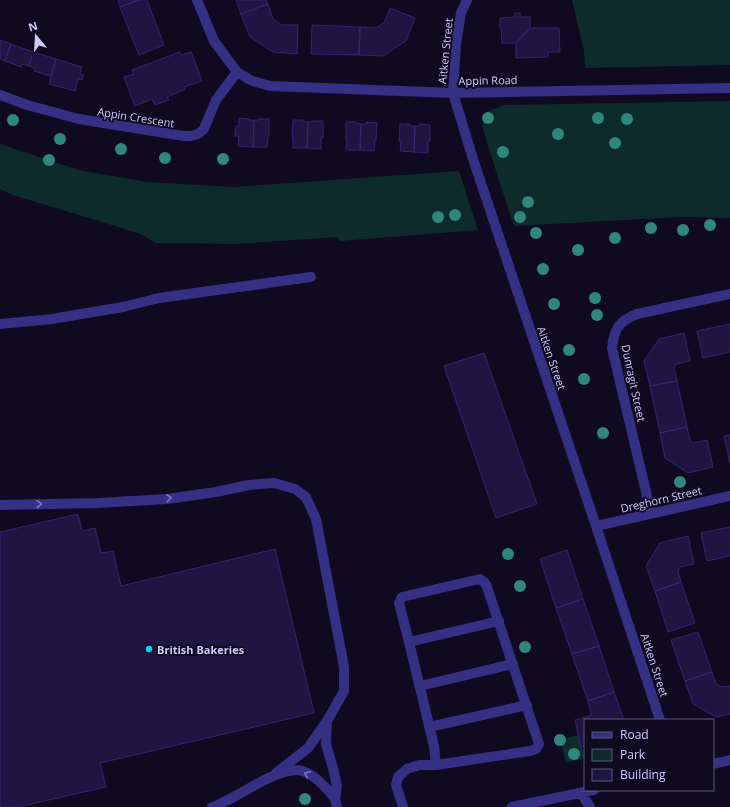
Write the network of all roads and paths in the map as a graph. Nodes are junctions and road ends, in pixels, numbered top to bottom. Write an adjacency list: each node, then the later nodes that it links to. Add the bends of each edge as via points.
1 (197, 0): 3 (street, Appin Road, via 214,41)
2 (467, 0): 5 (street, Aitken Street, via 461,13 456,44)
3 (237, 72): 5 (street, Appin Road, via 252,81 270,86); 6 (street, Appin Crescent, via 216,100 204,129 191,136 79,119)
4 (730, 88): 5 (street, Appin Road)
5 (454, 93): 13 (street, Aitken Street, via 473,160)
6 (0, 95)
7 (311, 277): 9 (street, via 159,298 52,319)
8 (730, 294): 12 (street, Dunragit Street, via 637,314 626,318 613,336 612,348)
9 (0, 324)
10 (730, 496): 12 (street, Dreghorn Street)
11 (0, 505): 20 (street, one-way to 20, via 167,499 274,483 303,494 316,519 344,667 344,690)
12 (650, 513): 13 (street, Dreghorn Street)
13 (596, 526): 19 (street, Aitken Street)
14 (499, 621): 15 (street); 15 (street, via 488,586 480,579 402,597 399,603); 16 (street)
15 (409, 642): 17 (street)
16 (513, 664): 17 (street); 18 (street)
17 (420, 686): 21 (street)
18 (527, 705): 21 (street); 23 (street, via 539,744 536,749)
19 (660, 719)
20 (327, 721): 25 (street, via 308,748); 28 (street, via 326,744 337,786)
21 (430, 727): 23 (street)
22 (730, 760): 24 (street)
23 (436, 764): 30 (street, via 406,769 398,777 396,785)
24 (714, 764)
25 (269, 778): 28 (street, one-way to 25, via 328,790 310,774 298,770 283,772); 29 (street)
26 (590, 791): 27 (street)
27 (581, 793): 31 (street); 32 (street)
28 (336, 803)
29 (212, 807)
30 (403, 807)
31 (512, 807)
32 (590, 807)

